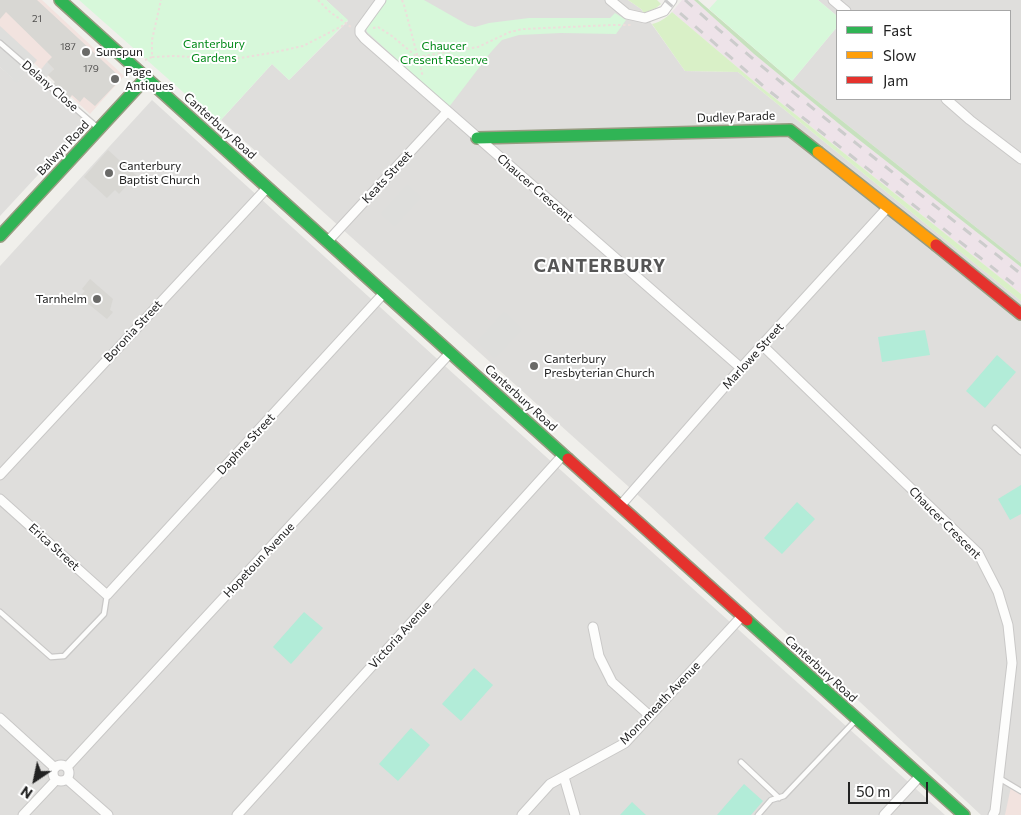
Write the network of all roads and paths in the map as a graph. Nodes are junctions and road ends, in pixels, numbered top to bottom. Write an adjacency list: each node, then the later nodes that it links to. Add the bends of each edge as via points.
1 (60, 0): 16 (main road, Canterbury Road)
2 (160, 0): 14 (path)
3 (318, 0): 10 (path)
4 (381, 0): 12 (street)
5 (402, 0): 15 (path)
6 (610, 0): 7 (street, via 627,14 645,18 664,11)
7 (672, 0)
8 (833, 0): 9 (street)
9 (845, 10)
10 (346, 24): 12 (path); 14 (path, via 303,46 271,53 240,58)
11 (637, 25): 15 (path, via 523,29 478,47)
12 (360, 33): 15 (path, via 378,27); 20 (street, Chaucer Crescent)
13 (0, 43): 21 (lane, Delany Close)
14 (152, 57): 16 (path)
15 (417, 57): 17 (path)
16 (133, 66): 18 (main road, Canterbury Road)
17 (423, 76)
18 (146, 78): 21 (main road, Balwyn Road); 24 (main road, Canterbury Road)
19 (947, 100): 23 (street)
20 (447, 112): 22 (street, Chaucer Crescent); 27 (street, Keats Street)
21 (100, 129): 26 (main road, Balwyn Road)
22 (477, 138): 25 (main road, Dudley Parade, via 790,130); 32 (street, Chaucer Crescent)
23 (1021, 159)
24 (267, 188): 27 (main road, Canterbury Road); 36 (street, Boronia Street)
25 (888, 207): 29 (main road, Dudley Parade); 30 (street, Marlowe Street)
26 (0, 236)
27 (327, 242): 28 (main road, Canterbury Road)
28 (384, 293): 31 (main road, Canterbury Road); 39 (street, Daphne Street)
29 (1021, 314)
30 (762, 345): 32 (street, Marlowe Street); 43 (street, Chaucer Crescent, via 978,553 998,592)
31 (450, 353): 35 (main road, Canterbury Road); 48 (street, Hopetoun Avenue)
32 (741, 368): 38 (street, Marlowe Street)
33 (995, 428): 34 (lane)
34 (1021, 452)
35 (563, 455): 38 (main road, Canterbury Road); 59 (street, Victoria Avenue)
36 (0, 475)
37 (0, 499): 39 (street, Erica Street)
38 (620, 506): 41 (main road, Canterbury Road)
39 (107, 595): 40 (lane, via 104,614 64,656 51,657)
40 (0, 612)
41 (742, 616): 44 (street, Monomeath Avenue); 46 (main road, Canterbury Road)
42 (594, 627): 44 (street, via 599,656 612,682)
43 (1017, 663): 52 (street, Chaucer Crescent)
44 (650, 716): 50 (street, Monomeath Avenue, via 625,743)
45 (0, 718): 49 (street)
46 (857, 719): 51 (main road, Canterbury Road); 56 (lane)
47 (741, 762): 56 (lane)
48 (67, 767): 49 (street); 53 (street, via 70,772)
49 (55, 768): 54 (street)
50 (564, 776): 60 (street, Monomeath Avenue, via 550,784); 61 (street)
51 (920, 776): 63 (street); 64 (main road, Canterbury Road)
52 (999, 778): 55 (lane); 65 (street, Chaucer Crescent)
53 (67, 779): 54 (street, via 62,782); 58 (street)
54 (56, 780): 57 (street)
55 (1021, 791)
56 (779, 798): 62 (lane, via 771,800)
57 (24, 815)
58 (108, 815)
59 (237, 815)
60 (522, 815)
61 (575, 815)
62 (758, 815)
63 (884, 815)
64 (964, 815)
65 (993, 815)

